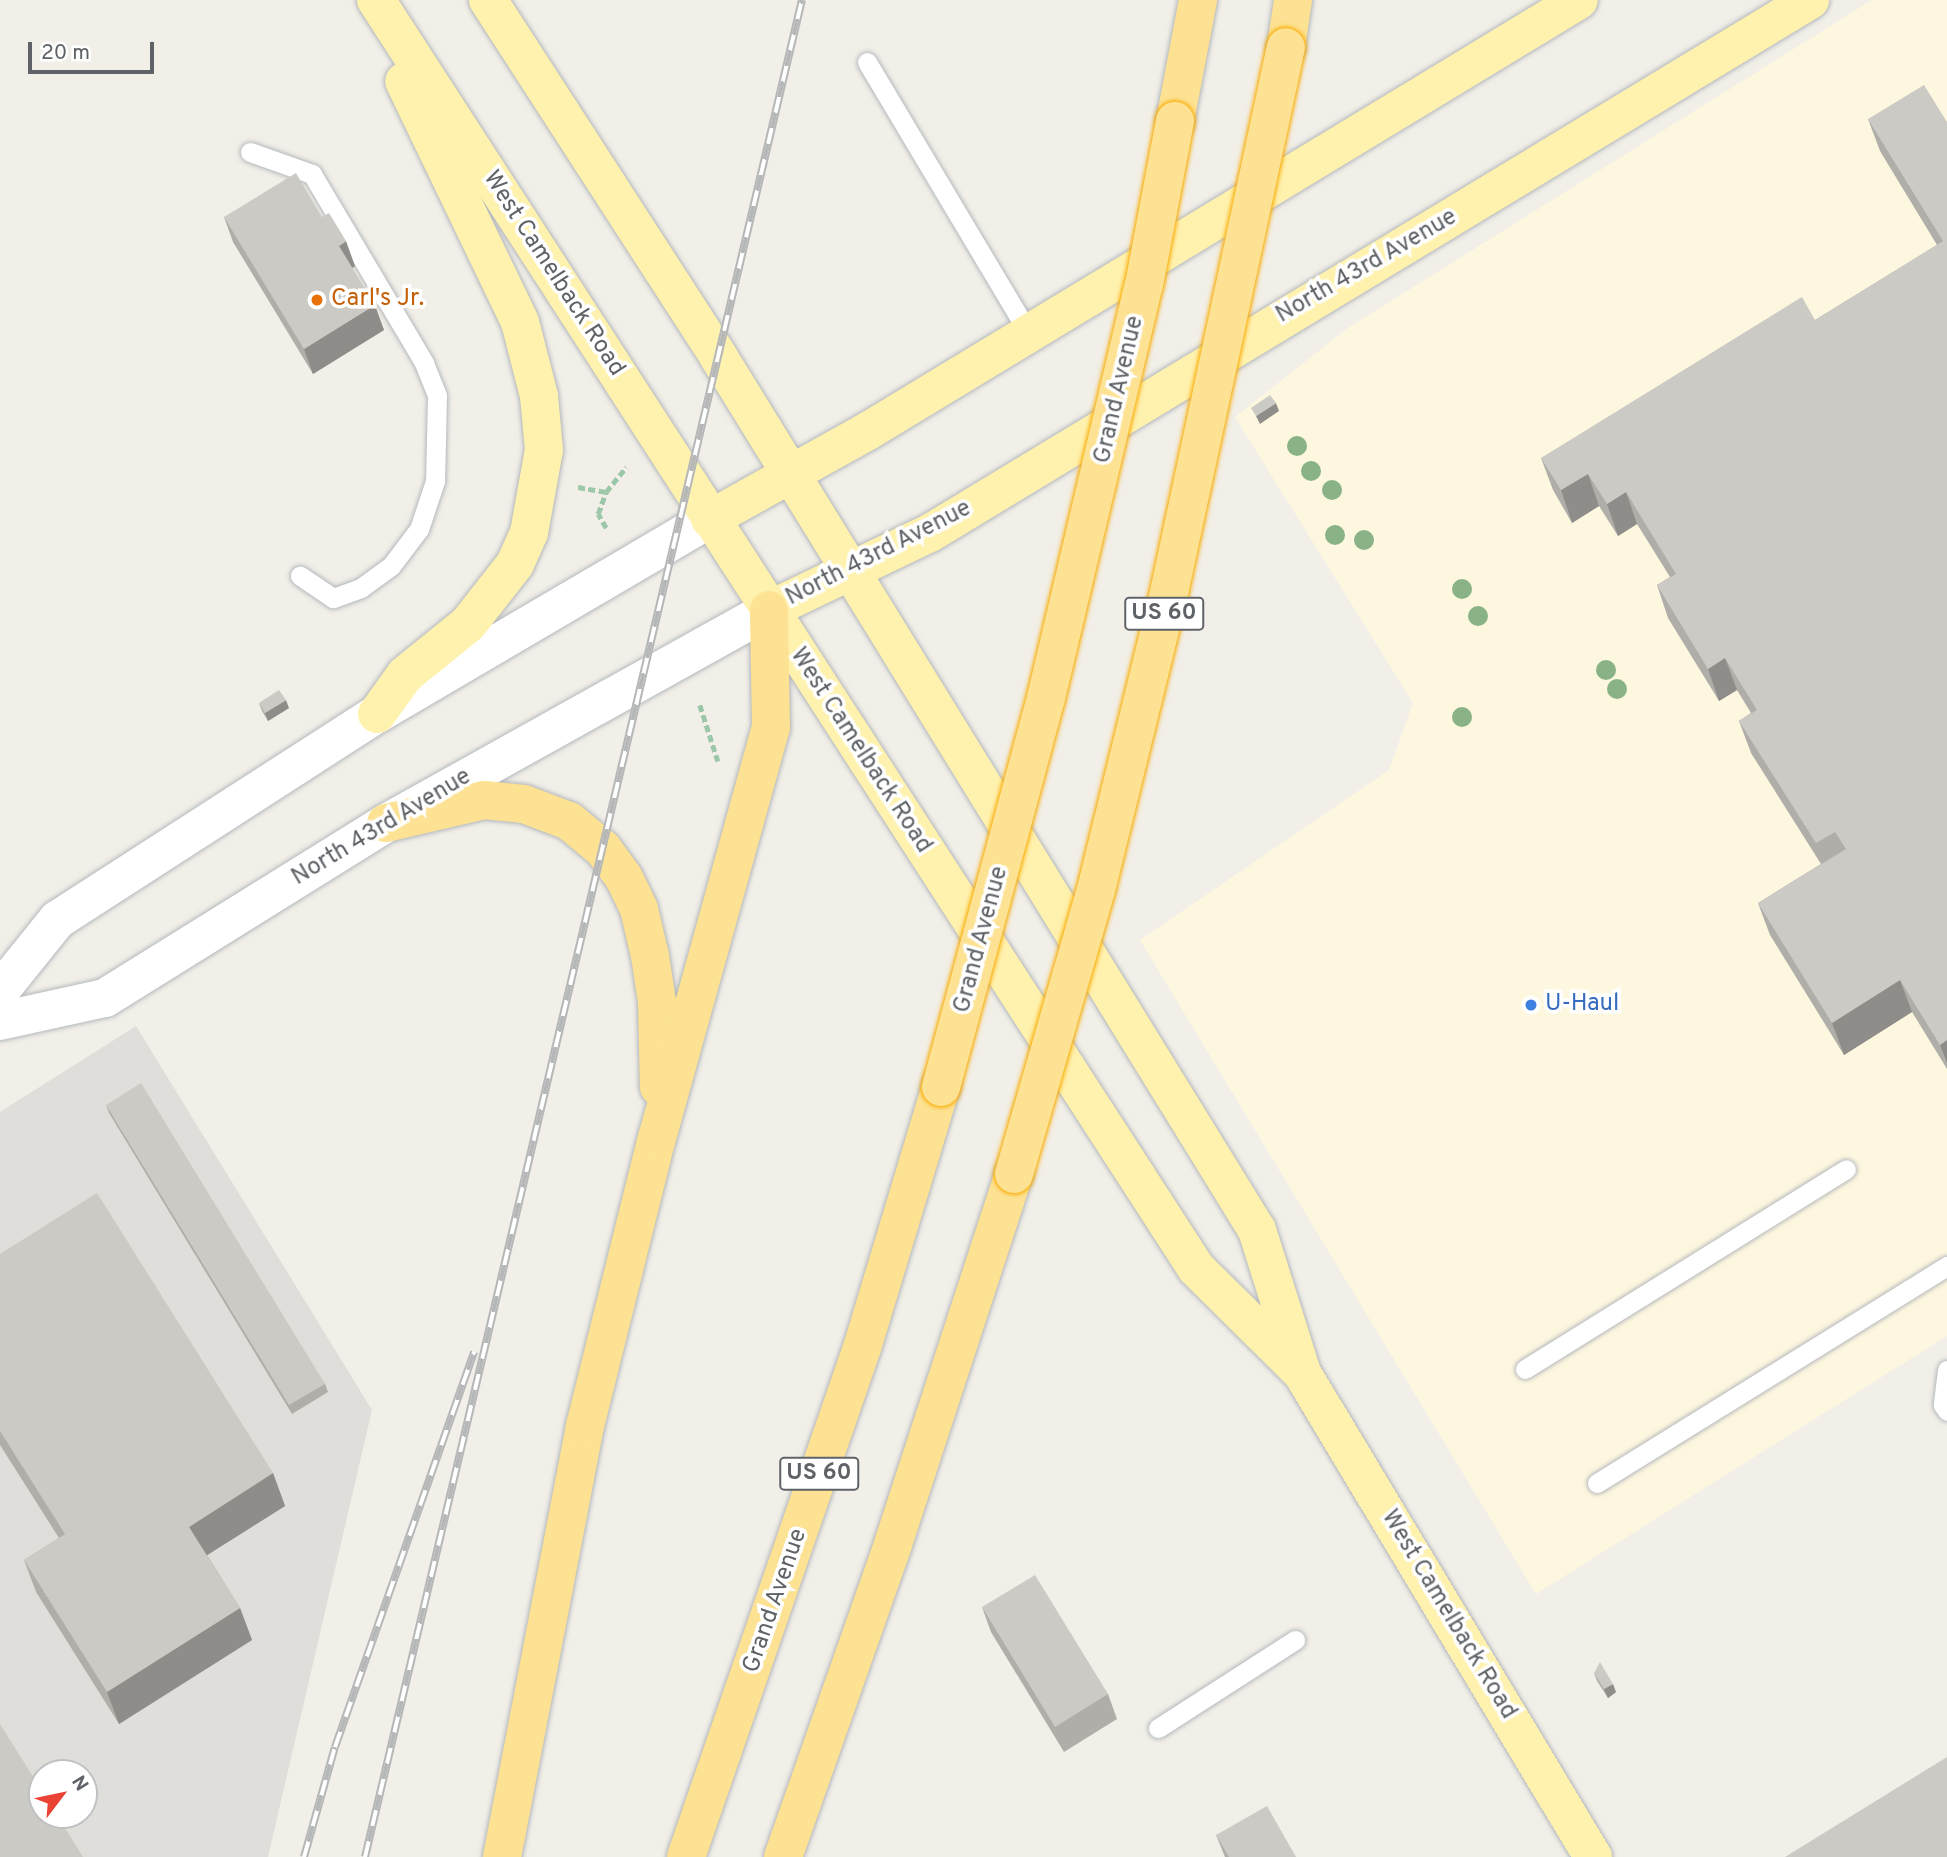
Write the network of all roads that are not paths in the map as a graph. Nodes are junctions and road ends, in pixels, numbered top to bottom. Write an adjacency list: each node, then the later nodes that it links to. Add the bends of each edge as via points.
1 (365, 0): 16 (main road, via 520,322 539,396 544,450 529,533 515,564 468,624 405,675)
2 (376, 0): 12 (main road, West Camelback Road)
3 (488, 0): 11 (main road, West Camelback Road)
4 (1198, 0): 31 (highway, Grand Avenue / US 60, bridge, via 1144,285 1056,660 942,1087 862,1348)
5 (1293, 0): 32 (highway, US 60, bridge, via 1170,588 1096,890 1014,1174 893,1544)
6 (1579, 0): 10 (main road)
7 (1810, 0): 13 (main road, North 43rd Avenue, via 930,533)
8 (867, 62): 10 (lane)
9 (250, 152): 14 (lane, via 312,174 414,345 437,396 435,481 419,529 391,566 361,588 333,598)
10 (1028, 334): 11 (main road)
11 (790, 475): 12 (main road); 13 (main road, West Camelback Road)
12 (710, 519): 15 (main road, West Camelback Road); 16 (main road)
13 (848, 569): 15 (main road, North 43rd Avenue); 25 (main road, West Camelback Road, via 1257,1230)
14 (300, 576)
15 (769, 611): 17 (main road, North 43rd Avenue); 20 (highway, via 771,729); 25 (main road, West Camelback Road, via 1196,1268)
16 (377, 714): 18 (main road, via 57,920)
17 (386, 823): 19 (main road, North 43rd Avenue, via 104,998); 20 (highway, via 484,800 524,804 569,821 603,849 639,909 650,956 660,1059)
18 (0, 991)
19 (0, 1021)
20 (657, 1138): 30 (highway, via 585,1426)
21 (1846, 1169): 23 (lane)
22 (1947, 1266): 27 (lane)
23 (1525, 1369)
24 (1947, 1370): 26 (lane, via 1943,1405)
25 (1303, 1373): 33 (main road, West Camelback Road)
26 (1947, 1411)
27 (1597, 1483)
28 (1295, 1640): 29 (lane)
29 (1158, 1728)
30 (502, 1857)
31 (686, 1857)
32 (783, 1857)
33 (1593, 1857)

